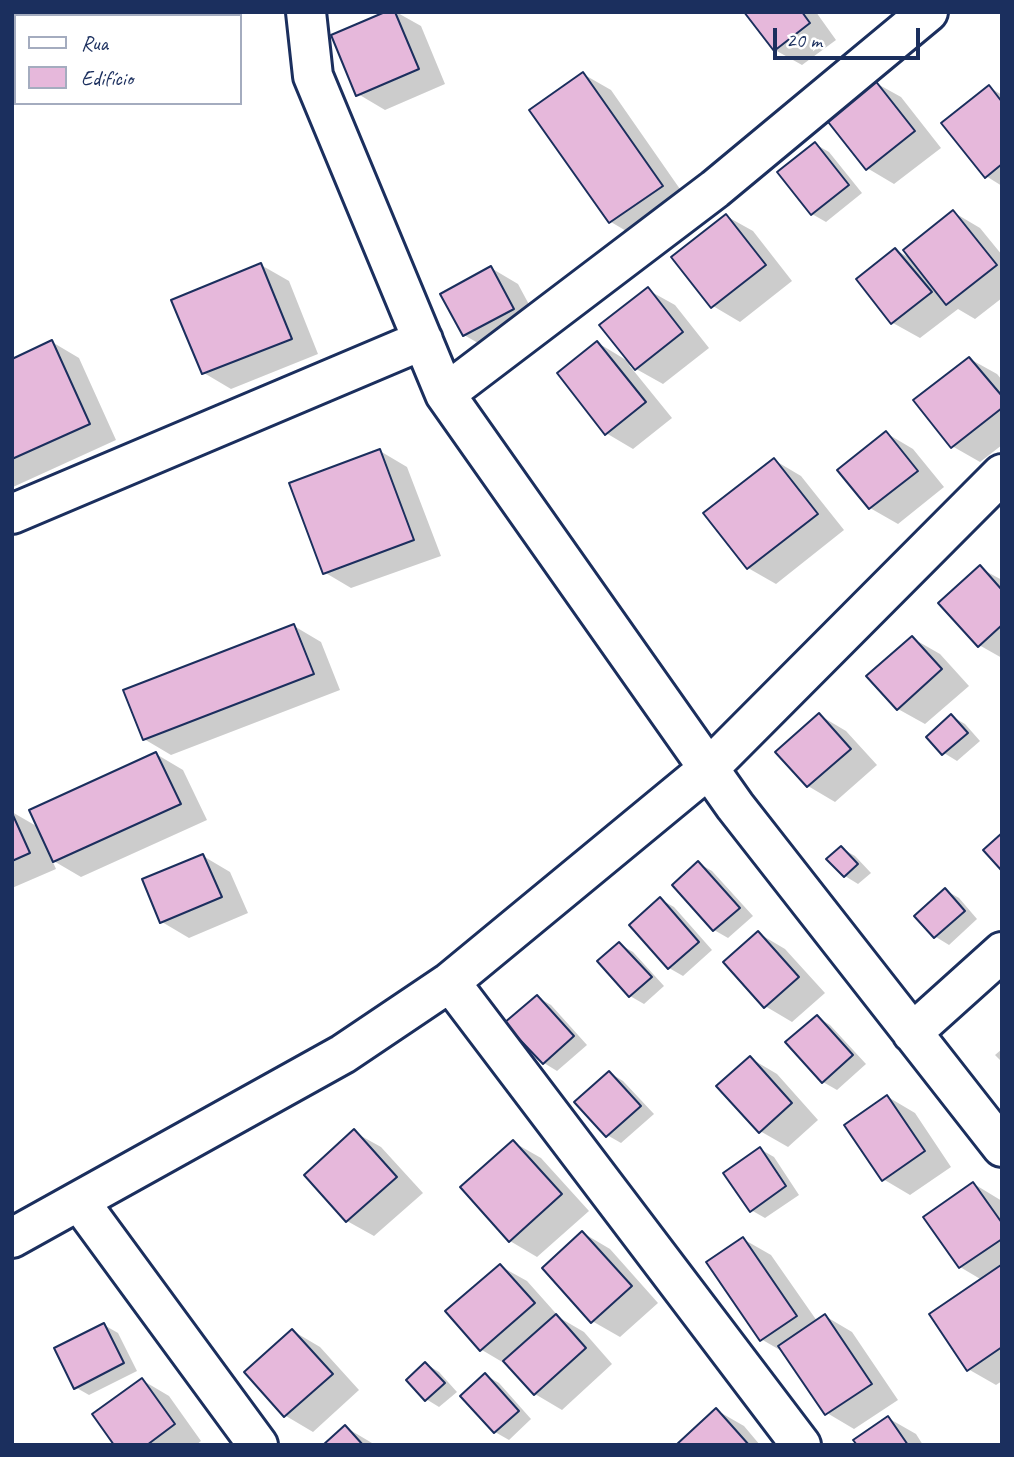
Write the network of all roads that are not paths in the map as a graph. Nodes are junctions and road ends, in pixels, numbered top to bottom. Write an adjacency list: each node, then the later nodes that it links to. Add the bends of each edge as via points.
1 (306, 12): 3 (street, via 313,76)
2 (928, 12): 4 (street, via 715,189)
3 (423, 340): 4 (street); 6 (street)
4 (444, 394): 7 (street)
5 (1002, 474): 7 (street)
6 (12, 514)
7 (708, 769): 9 (street); 10 (street)
8 (1002, 952): 10 (street)
9 (450, 982): 12 (street, via 343,1054); 15 (street)
10 (912, 1033): 11 (street)
11 (1002, 1147)
12 (79, 1201): 13 (street); 14 (street)
13 (12, 1238)
14 (258, 1445)
15 (801, 1445)

